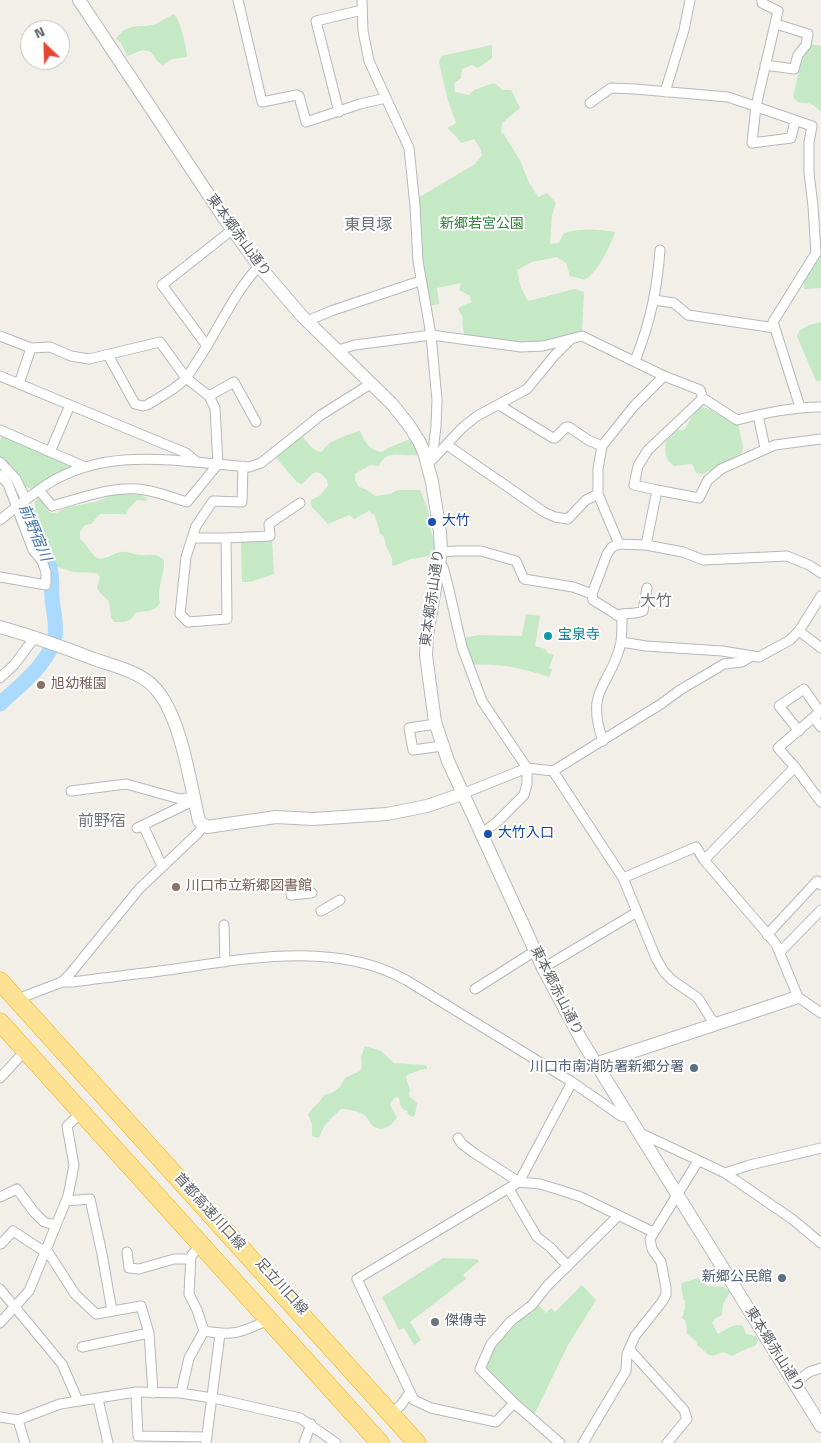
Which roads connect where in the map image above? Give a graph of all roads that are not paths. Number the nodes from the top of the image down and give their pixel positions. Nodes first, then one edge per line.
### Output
1 (79, 0) edge
2 (238, 0) edge
3 (690, 0) edge
4 (762, 0) edge
5 (362, 5) edge
6 (776, 24) junction
7 (765, 65) junction
8 (665, 92) junction
9 (386, 98) junction
10 (590, 103) dead end
11 (756, 106) junction
12 (339, 112) junction
13 (794, 121) junction
14 (232, 230) junction
15 (660, 250) dead end
16 (259, 266) junction
17 (420, 281) junction
18 (654, 300) junction
19 (307, 321) junction
20 (775, 328) junction
21 (431, 335) junction
22 (0, 336) edge
23 (572, 338) junction
24 (208, 346) junction
25 (31, 348) junction
26 (338, 350) junction
27 (108, 355) junction
28 (635, 361) junction
29 (0, 376) edge
30 (664, 376) junction
31 (186, 378) junction
32 (372, 383) junction
33 (19, 384) junction
34 (209, 396) junction
35 (703, 398) junction
36 (70, 405) junction
37 (499, 405) junction
38 (800, 407) junction
39 (821, 407) edge
40 (758, 415) junction
41 (256, 422) dead end
42 (0, 430) edge
43 (821, 440) edge
44 (447, 446) junction
45 (602, 446) junction
46 (765, 448) junction
47 (50, 452) junction
48 (429, 461) junction
49 (0, 462) edge
50 (197, 462) junction
51 (218, 464) junction
52 (244, 466) junction
53 (85, 467) junction
54 (0, 475) edge
55 (39, 490) junction
56 (657, 490) junction
57 (598, 494) junction
58 (26, 500) junction
59 (300, 504) dead end
60 (17, 507) junction
61 (0, 520) edge
62 (192, 538) junction
63 (226, 538) junction
64 (619, 544) junction
65 (646, 545) junction
66 (440, 557) junction
67 (821, 573) edge
68 (0, 577) edge
69 (647, 588) dead end
70 (592, 594) junction
71 (821, 596) edge
72 (616, 615) junction
73 (0, 626) edge
74 (799, 631) junction
75 (36, 637) junction
76 (621, 642) junction
77 (821, 648) edge
78 (750, 657) junction
79 (0, 678) edge
80 (818, 713) edge
81 (436, 724) junction
82 (821, 727) edge
83 (799, 731) junction
84 (603, 741) junction
85 (442, 746) junction
86 (795, 767) junction
87 (527, 768) junction
88 (553, 771) junction
89 (71, 791) dead end
90 (462, 794) junction
91 (194, 799) junction
92 (821, 802) edge
93 (203, 826) junction
94 (481, 834) junction
95 (704, 860) junction
96 (162, 866) junction
97 (622, 878) junction
98 (821, 885) edge
99 (312, 893) dead end
100 (291, 896) dead end
101 (340, 900) dead end
102 (821, 910) edge
103 (322, 911) dead end
104 (637, 912) junction
105 (224, 925) dead end
106 (768, 935) junction
107 (535, 951) junction
108 (780, 952) junction
109 (226, 962) junction
110 (543, 968) junction
111 (0, 976) edge
112 (0, 982) edge
113 (62, 982) junction
114 (475, 989) dead end
115 (0, 993) edge
116 (796, 997) junction
117 (20, 998) junction
118 (821, 1013) edge
119 (0, 1022) edge
120 (715, 1025) junction
121 (0, 1026) edge
122 (24, 1052) junction
123 (595, 1064) junction
124 (0, 1078) edge
125 (572, 1082) junction
126 (80, 1114) junction
127 (630, 1118) junction
128 (638, 1131) junction
129 (458, 1138) dead end
130 (820, 1149) edge
131 (698, 1161) junction
132 (725, 1173) junction
133 (178, 1177) junction
134 (519, 1182) junction
135 (509, 1189) junction
136 (677, 1194) junction
137 (0, 1197) edge
138 (66, 1201) junction
139 (618, 1216) junction
140 (56, 1226) junction
141 (654, 1232) junction
142 (821, 1243) edge
143 (0, 1244) edge
144 (199, 1247) junction
145 (46, 1250) junction
146 (127, 1252) dead end
147 (190, 1260) junction
148 (568, 1266) junction
149 (0, 1289) edge
150 (16, 1306) junction
151 (112, 1311) junction
152 (266, 1320) junction
153 (0, 1323) edge
154 (204, 1331) junction
155 (149, 1333) junction
156 (220, 1334) junction
157 (82, 1347) dead end
158 (629, 1349) junction
159 (821, 1368) edge
160 (794, 1384) junction
161 (136, 1392) junction
162 (410, 1392) junction
163 (153, 1393) junction
164 (181, 1394) junction
165 (98, 1399) junction
166 (211, 1399) junction
167 (78, 1401) junction
168 (514, 1403) junction
169 (393, 1412) junction
170 (0, 1417) edge
171 (18, 1420) junction
172 (311, 1424) junction
173 (821, 1426) edge
174 (207, 1440) edge
175 (26, 1443) edge
176 (108, 1443) edge
177 (304, 1443) edge
178 (336, 1443) edge
179 (376, 1443) edge
180 (380, 1443) edge
181 (419, 1443) edge
182 (560, 1443) edge
183 (583, 1443) edge
184 (667, 1443) edge

1 - 14 street, 東本郷赤山通り
2 - 12 street
3 - 8 street
4 - 6 street
5 - 9 street
5 - 12 street
6 - 7 street
6 - 7 street
7 - 11 street
8 - 10 street
8 - 11 street
9 - 12 street
9 - 17 street
11 - 13 street
11 - 13 street
13 - 20 street
14 - 16 street, 東本郷赤山通り
14 - 24 street
15 - 18 street
16 - 19 street, 東本郷赤山通り
16 - 24 street
17 - 19 street
17 - 21 street
18 - 20 street
18 - 28 street
19 - 26 street, 東本郷赤山通り
20 - 38 street
21 - 23 street
21 - 26 street
21 - 48 street
22 - 25 street
23 - 28 street
23 - 37 street
24 - 31 street
25 - 27 street
25 - 33 street
26 - 32 street, 東本郷赤山通り
27 - 31 street
27 - 31 street
28 - 30 street
29 - 33 street
30 - 35 street
30 - 45 street
31 - 34 street
32 - 48 street, 東本郷赤山通り
32 - 52 street
33 - 36 street
34 - 41 street
34 - 51 street
35 - 40 street
35 - 56 street
36 - 47 street
36 - 50 street
37 - 44 street
37 - 45 street
38 - 39 street
38 - 40 street
40 - 46 street
42 - 47 street
43 - 46 street
44 - 48 street
44 - 57 street
45 - 57 street
46 - 56 street
47 - 53 street
48 - 66 street, 東本郷赤山通り
49 - 58 street
50 - 51 street
50 - 53 street
51 - 52 street
51 - 55 street
52 - 62 street
53 - 55 street
54 - 60 street
55 - 58 street
56 - 65 street
57 - 64 street
58 - 60 street
59 - 63 street
60 - 61 street
60 - 68 street
62 - 63 street
62 - 63 street
64 - 65 street
64 - 70 street
65 - 67 street
66 - 70 street
66 - 81 street, 東本郷赤山通り
66 - 87 street
69 - 72 street
70 - 72 street
71 - 74 street
72 - 76 street
73 - 75 street
74 - 77 street
74 - 78 street
75 - 79 street
75 - 91 street
76 - 78 street
76 - 84 street
78 - 84 street
80 - 82 street
80 - 83 street
80 - 83 street
81 - 85 street, 東本郷赤山通り
81 - 85 street
83 - 86 street
84 - 88 street
85 - 90 street, 東本郷赤山通り
86 - 92 street
86 - 95 street
87 - 88 street
87 - 90 street
87 - 94 street
88 - 97 street
89 - 91 street
90 - 93 street
90 - 94 street, 東本郷赤山通り
91 - 93 street
91 - 96 street
93 - 96 street
94 - 107 street, 東本郷赤山通り
95 - 97 street
95 - 106 street
96 - 113 street
97 - 104 street
98 - 106 street
99 - 100 street
101 - 103 street
102 - 108 street
104 - 110 street
104 - 120 street
105 - 109 street
106 - 108 street
107 - 110 street, 東本郷赤山通り
107 - 114 street
108 - 116 street
109 - 113 street
109 - 125 street
110 - 123 street, 東本郷赤山通り
111 - 117 street, 足立川口線
112 - 133 highway, 首都高速川口線
113 - 117 street
115 - 133 highway
116 - 118 street
116 - 120 street
117 - 169 street, 足立川口線
119 - 180 highway, 首都高速川口線
120 - 123 street
121 - 122 street
122 - 124 street
122 - 126 street
123 - 127 street, 東本郷赤山通り
125 - 127 street
125 - 134 street
126 - 138 street
126 - 144 street
127 - 128 street, 東本郷赤山通り
128 - 131 street
128 - 136 street, 東本郷赤山通り
129 - 134 street
130 - 132 street
131 - 132 street
131 - 136 street
132 - 142 street
133 - 181 highway, 首都高速川口線
134 - 135 street
134 - 139 street
135 - 148 street
135 - 162 street
136 - 141 street
136 - 160 street, 東本郷赤山通り
137 - 140 street
138 - 140 street
138 - 151 street
139 - 141 street
139 - 148 street
140 - 145 street
141 - 158 street
143 - 145 street
144 - 147 street
144 - 152 street
145 - 150 street
145 - 151 street
146 - 147 street
147 - 154 street
148 - 168 street
149 - 150 street
150 - 153 street
150 - 167 street
151 - 155 street
152 - 156 street
152 - 179 street
154 - 156 street
154 - 164 street
155 - 157 street
155 - 163 street
156 - 166 street
158 - 183 street
158 - 184 street
159 - 160 street
160 - 173 street, 東本郷赤山通り
161 - 163 street
161 - 165 street
161 - 174 street
162 - 168 street
162 - 169 street
163 - 164 street
164 - 166 street
165 - 167 street
165 - 176 street
166 - 172 street
166 - 174 street
167 - 171 street
168 - 182 street
169 - 181 street, 足立川口線
170 - 171 street
171 - 175 street
172 - 177 street
172 - 178 street

